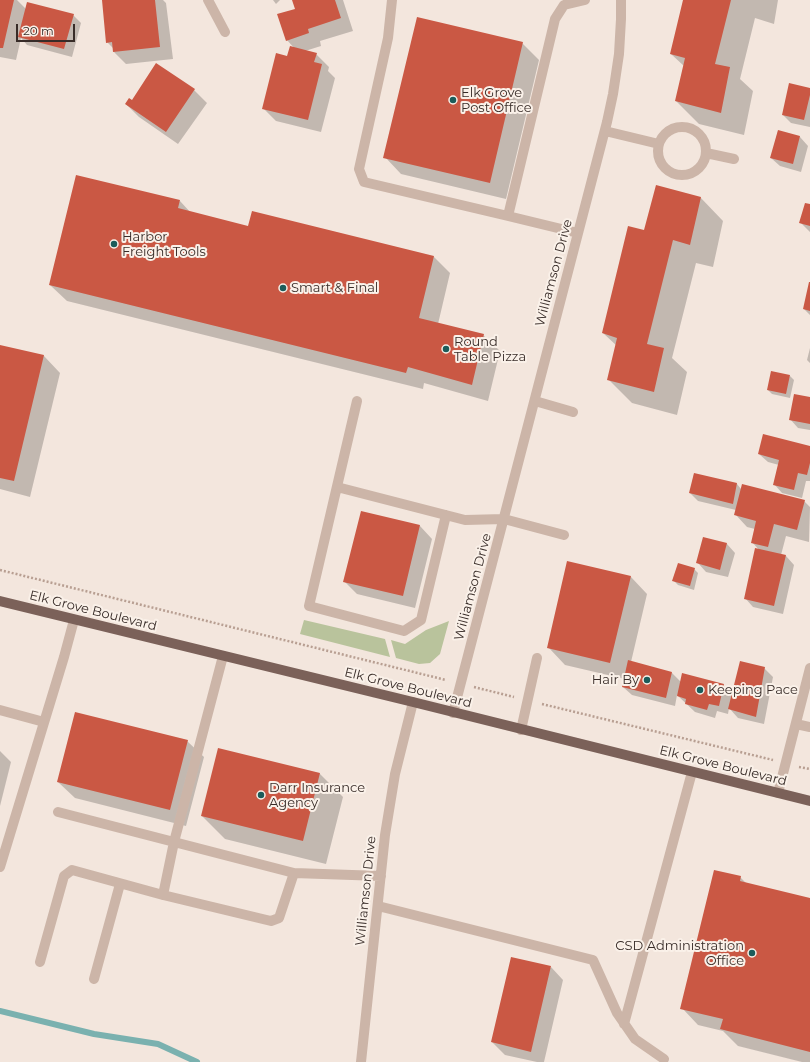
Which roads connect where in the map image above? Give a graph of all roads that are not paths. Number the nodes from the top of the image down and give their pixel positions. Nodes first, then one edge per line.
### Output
1 (208, 0) edge
2 (392, 0) edge
3 (585, 0) edge
4 (621, 0) edge
5 (225, 32) dead end
6 (605, 131) junction
7 (658, 144) junction
8 (706, 153) junction
9 (734, 159) dead end
10 (508, 216) junction
11 (578, 233) junction
12 (357, 401) dead end
13 (535, 401) junction
14 (573, 412) dead end
15 (337, 487) junction
16 (446, 515) junction
17 (504, 519) junction
18 (564, 535) dead end
19 (0, 601) edge
20 (74, 620) junction
21 (222, 656) junction
22 (537, 658) dead end
23 (810, 668) edge
24 (413, 702) junction
25 (0, 710) edge
26 (453, 713) junction
27 (44, 722) junction
28 (796, 724) junction
29 (810, 727) edge
30 (521, 730) junction
31 (692, 772) junction
32 (778, 793) junction
33 (810, 801) edge
34 (58, 812) dead end
35 (174, 842) junction
36 (0, 867) edge
37 (294, 873) junction
38 (381, 876) junction
39 (120, 884) junction
40 (163, 895) junction
41 (378, 906) junction
42 (40, 962) dead end
43 (94, 979) dead end
44 (624, 1024) junction
45 (664, 1059) dead end
46 (361, 1062) edge

1 - 5 street
2 - 10 street
3 - 10 street
4 - 6 street, Williamson Drive
6 - 7 street
6 - 11 street, Williamson Drive
7 - 8 street
7 - 8 street
8 - 9 street
10 - 11 street
11 - 13 street, Williamson Drive
12 - 15 street
13 - 14 street
13 - 17 street, Williamson Drive
15 - 16 street
15 - 16 street
16 - 17 street
17 - 18 street
17 - 26 street, Williamson Drive
19 - 20 main road, Elk Grove Boulevard
20 - 21 main road, Elk Grove Boulevard
20 - 27 street
21 - 24 main road, Elk Grove Boulevard
21 - 35 street
22 - 30 street
23 - 28 street
24 - 26 main road, Elk Grove Boulevard
24 - 38 street, Williamson Drive
25 - 27 street
26 - 30 main road, Elk Grove Boulevard
27 - 36 street
28 - 29 street
28 - 32 street
30 - 31 main road, Elk Grove Boulevard
31 - 32 main road, Elk Grove Boulevard
31 - 44 street
32 - 33 main road, Elk Grove Boulevard
34 - 35 street
35 - 37 street
35 - 40 street
37 - 38 street
37 - 40 street
38 - 41 street, Williamson Drive
39 - 40 street
39 - 42 street
39 - 43 street
41 - 44 street
41 - 46 street, Williamson Drive
44 - 45 street

